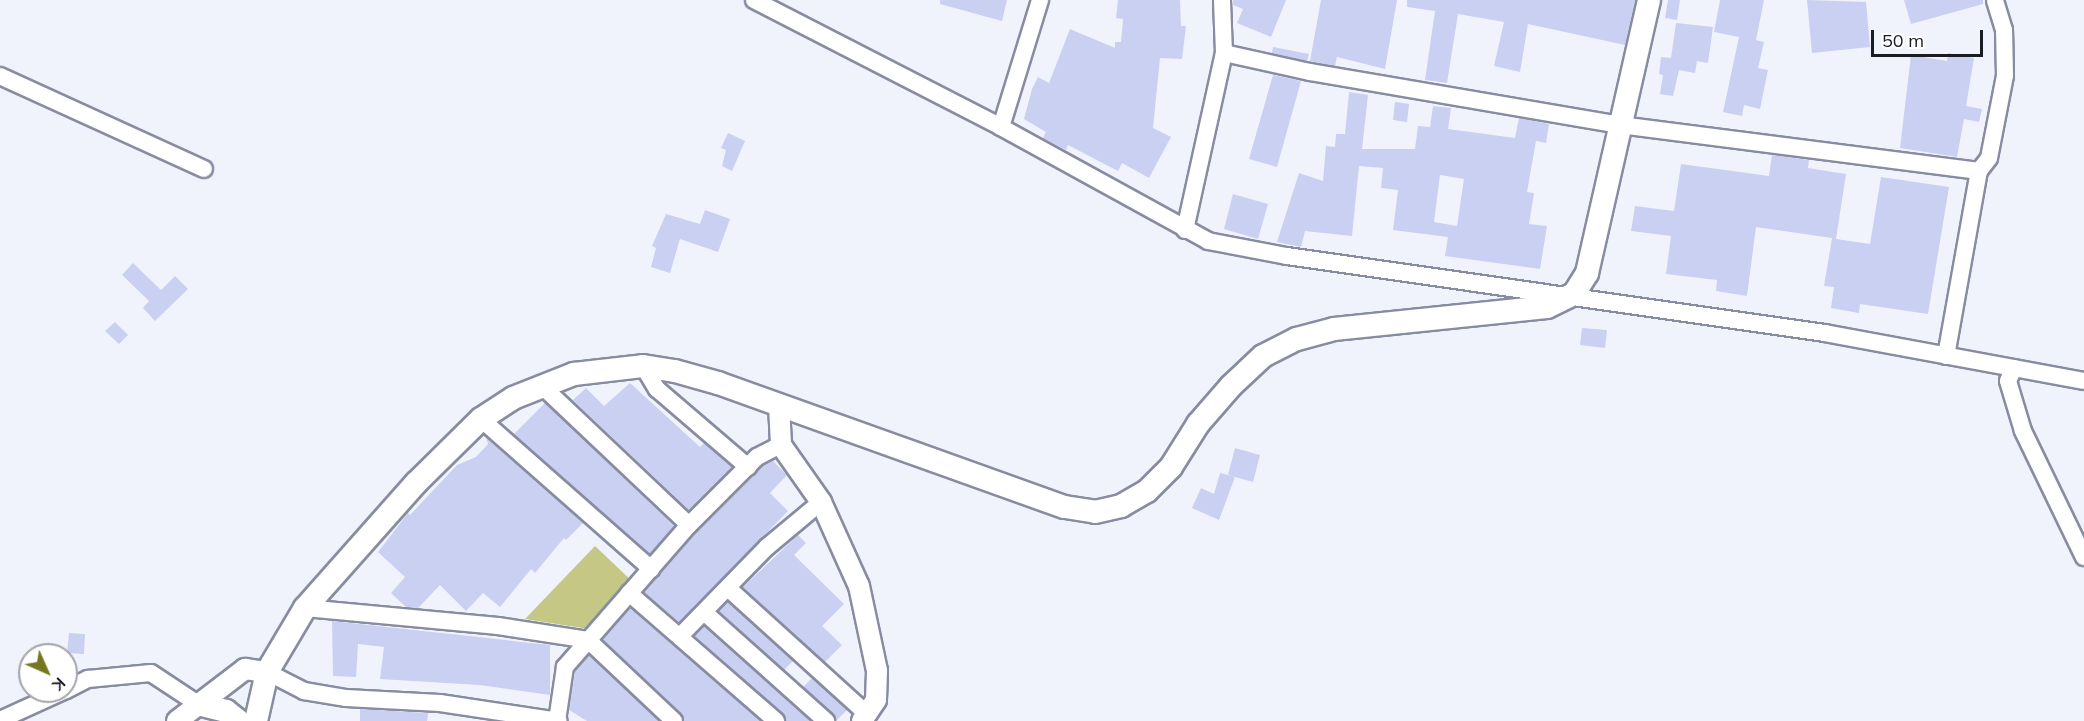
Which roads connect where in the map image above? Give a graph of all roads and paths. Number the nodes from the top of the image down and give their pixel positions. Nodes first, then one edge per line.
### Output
1 (754, 0) edge
2 (1040, 0) edge
3 (1222, 0) edge
4 (1648, 0) edge
5 (1995, 0) edge
6 (1224, 53) junction
7 (0, 76) edge
8 (1620, 125) junction
9 (1001, 127) junction
10 (204, 169) dead end
11 (1979, 171) junction
12 (1185, 230) junction
13 (1574, 294) junction
14 (1946, 356) junction
15 (643, 366) junction
16 (2014, 368) junction
17 (2084, 381) edge
18 (542, 386) junction
19 (779, 405) junction
20 (481, 419) junction
21 (782, 446) junction
22 (748, 467) junction
23 (821, 501) junction
24 (689, 525) junction
25 (2084, 557) edge
26 (651, 569) junction
27 (729, 588) junction
28 (629, 593) junction
29 (305, 608) junction
30 (704, 612) junction
31 (681, 636) junction
32 (588, 640) junction
33 (267, 672) junction
34 (78, 684) edge
35 (37, 703) edge
36 (198, 704) junction
37 (865, 718) edge
38 (0, 720) edge
39 (177, 721) edge
40 (239, 721) edge
41 (256, 721) edge
42 (558, 721) edge
43 (674, 721) edge
44 (776, 721) edge
45 (826, 721) edge

1 - 9 street
2 - 9 street
3 - 6 street
4 - 8 main road
5 - 11 street
6 - 8 street
6 - 12 street
7 - 10 street
8 - 11 street
8 - 13 main road
9 - 12 street
11 - 14 street
12 - 13 street
13 - 14 street
13 - 19 main road
14 - 16 street
15 - 18 main road
15 - 19 main road
15 - 22 street
16 - 17 street
16 - 25 street
18 - 20 main road
18 - 24 street
19 - 21 street
20 - 26 street
20 - 29 main road
21 - 22 street
21 - 23 street
22 - 24 street
23 - 27 street
23 - 37 street
24 - 26 street
26 - 28 street
27 - 30 street
27 - 37 street
28 - 31 street
28 - 32 street
29 - 32 street
29 - 33 main road
30 - 31 street
30 - 45 street
31 - 44 street
32 - 42 street
32 - 43 street
33 - 36 street
33 - 41 main road
33 - 42 street
34 - 36 street
35 - 38 street
36 - 39 street
36 - 40 main road

